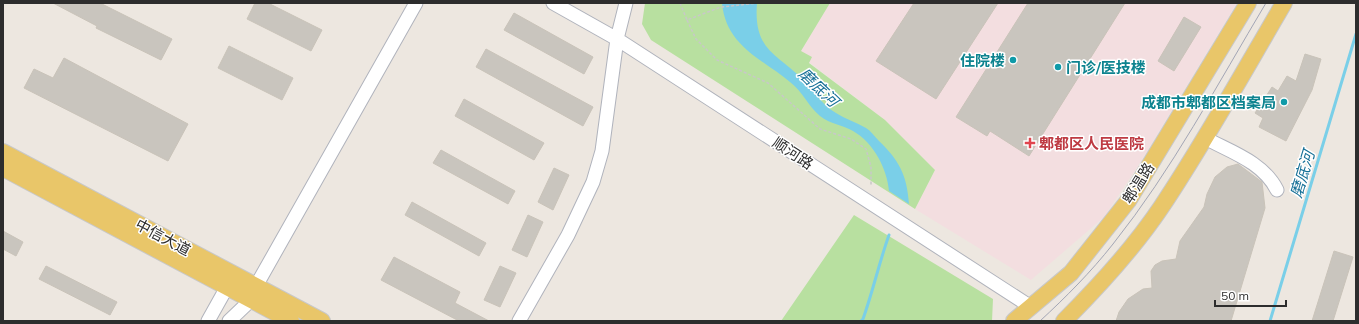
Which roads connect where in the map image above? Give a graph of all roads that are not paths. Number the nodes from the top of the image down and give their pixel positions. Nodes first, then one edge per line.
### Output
1 (416, 3) edge
2 (553, 3) edge
3 (626, 3) edge
4 (1248, 3) edge
5 (1284, 3) edge
6 (617, 39) junction
7 (1205, 138) junction
8 (3, 152) edge
9 (3, 168) edge
10 (1277, 190) dead end
11 (227, 287) junction
12 (253, 293) junction
13 (1031, 307) junction
14 (208, 321) edge
15 (229, 321) edge
16 (290, 321) edge
17 (322, 321) edge
18 (519, 321) edge
19 (1014, 321) edge
20 (1064, 321) edge

1 - 12 street
2 - 6 street, 顺河路
3 - 6 street
4 - 13 main road, 郫温路
5 - 7 main road, 郫温路
6 - 13 street, 顺河路
6 - 18 street
7 - 10 street
7 - 20 main road, 郫温路
8 - 12 main road, 中信大道
9 - 11 main road, 中信大道
11 - 12 main road, 中信大道
11 - 14 street
12 - 15 street
12 - 16 main road, 中信大道
12 - 17 main road, 中信大道
13 - 19 main road, 郫温路

